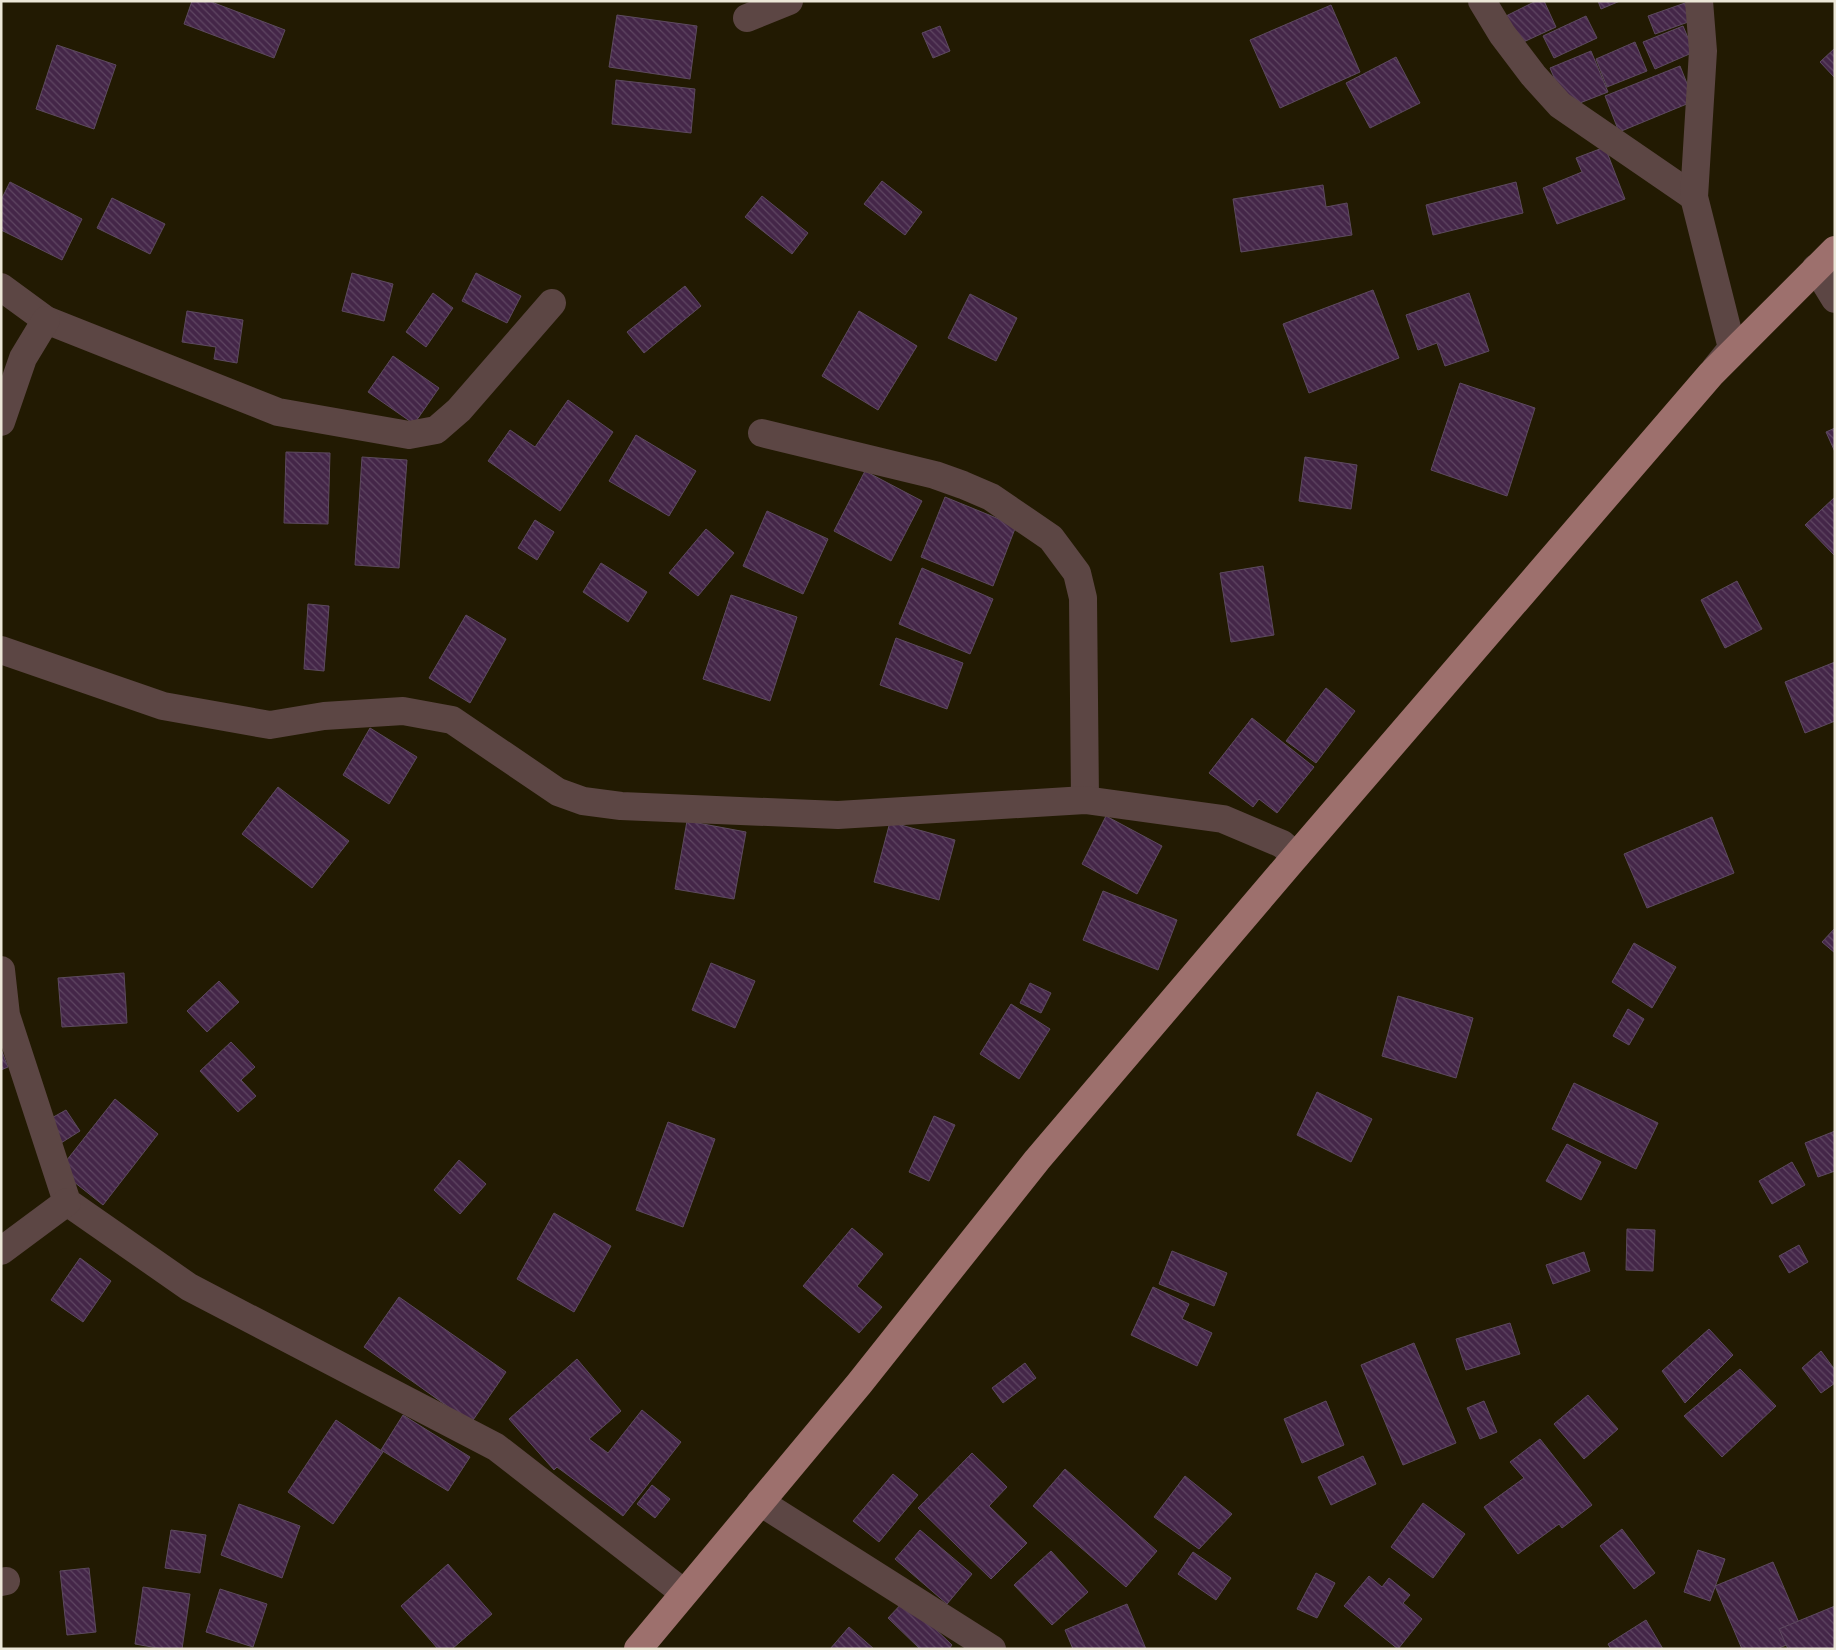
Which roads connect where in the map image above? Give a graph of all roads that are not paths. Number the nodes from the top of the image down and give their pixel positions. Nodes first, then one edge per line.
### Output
1 (789, 1) edge
2 (1482, 1) edge
3 (1699, 1) edge
4 (747, 18) dead end
5 (1694, 197) junction
6 (1825, 259) edge
7 (1, 287) edge
8 (1835, 299) edge
9 (552, 302) dead end
10 (46, 320) junction
11 (1711, 374) junction
12 (1, 422) edge
13 (762, 433) dead end
14 (1, 650) edge
15 (1085, 800) junction
16 (1296, 856) junction
17 (1, 970) edge
18 (4, 1016) edge
19 (67, 1202) junction
20 (1, 1251) edge
21 (760, 1502) junction
22 (684, 1593) junction
23 (638, 1649) edge
24 (992, 1649) edge

1 - 4 street
2 - 5 street
3 - 5 street
5 - 11 street
6 - 8 street
6 - 11 main road
7 - 10 street
9 - 10 street
10 - 12 street
11 - 16 main road
13 - 15 street
14 - 15 street
15 - 16 street
16 - 21 main road
17 - 18 street
18 - 19 street
19 - 20 street
19 - 22 street
21 - 22 main road
21 - 24 street
22 - 23 main road

